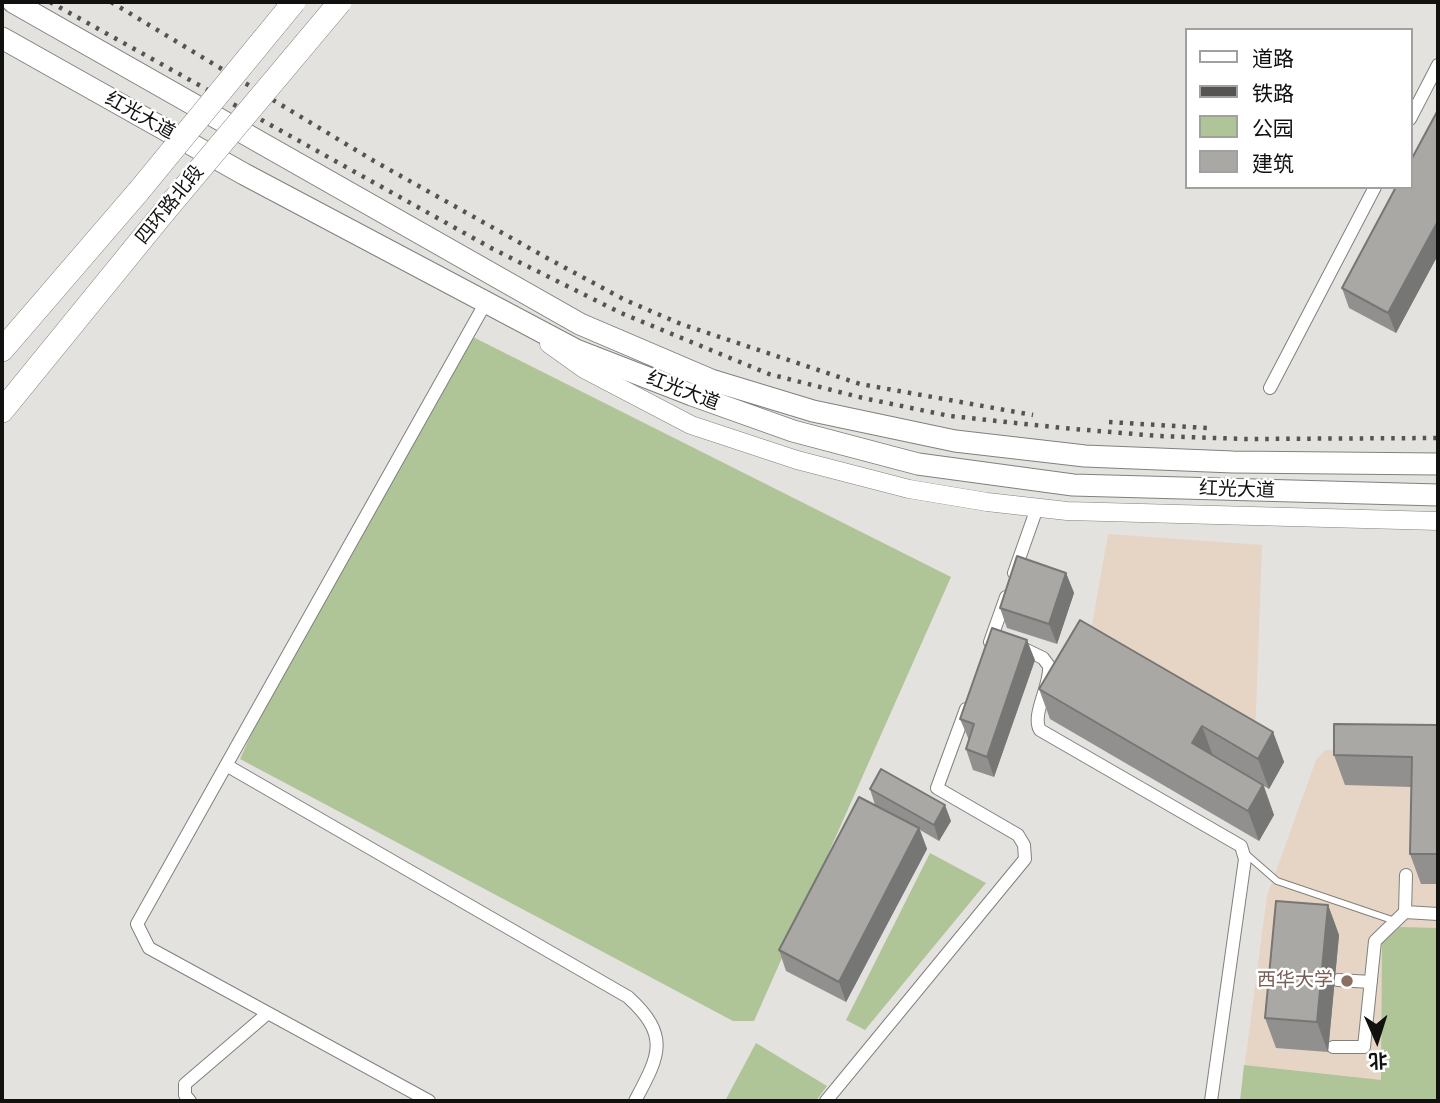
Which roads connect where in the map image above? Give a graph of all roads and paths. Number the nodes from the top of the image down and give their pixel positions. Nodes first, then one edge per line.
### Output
1 (13, 2) edge
2 (294, 2) edge
3 (340, 2) edge
4 (44, 9) edge
5 (3, 38) edge
6 (1438, 65) edge
7 (1412, 115) edge
8 (1374, 189) edge
9 (494, 306) junction
10 (2, 349) edge
11 (1270, 388) dead end
12 (2, 411) edge
13 (1438, 464) edge
14 (1438, 495) edge
15 (1037, 508) junction
16 (1438, 521) edge
17 (993, 633) junction
18 (984, 659) edge
19 (970, 697) edge
20 (226, 765) junction
21 (1246, 854) junction
22 (1406, 875) dead end
23 (1438, 914) edge
24 (1400, 917) junction
25 (1338, 979) dead end
26 (1371, 982) junction
27 (268, 1013) junction
28 (1334, 1047) dead end
29 (190, 1101) edge
30 (429, 1101) edge
31 (635, 1101) edge
32 (826, 1101) edge
33 (1211, 1101) edge

1 - 4 highway, 红光大道
2 - 10 highway, 四环路北段, bridge
3 - 12 highway, 四环路北段, bridge
4 - 13 highway, 红光大道
5 - 9 highway, 红光大道
6 - 7 street
8 - 11 street
9 - 14 highway, 红光大道
9 - 15 main road
9 - 20 street
15 - 16 main road
15 - 17 street
17 - 18 street
17 - 21 street
19 - 32 street
20 - 27 street
20 - 31 street
21 - 24 lane
21 - 33 street
22 - 24 street
23 - 24 street
24 - 26 street
25 - 26 street
26 - 28 street
27 - 29 street
27 - 30 street

